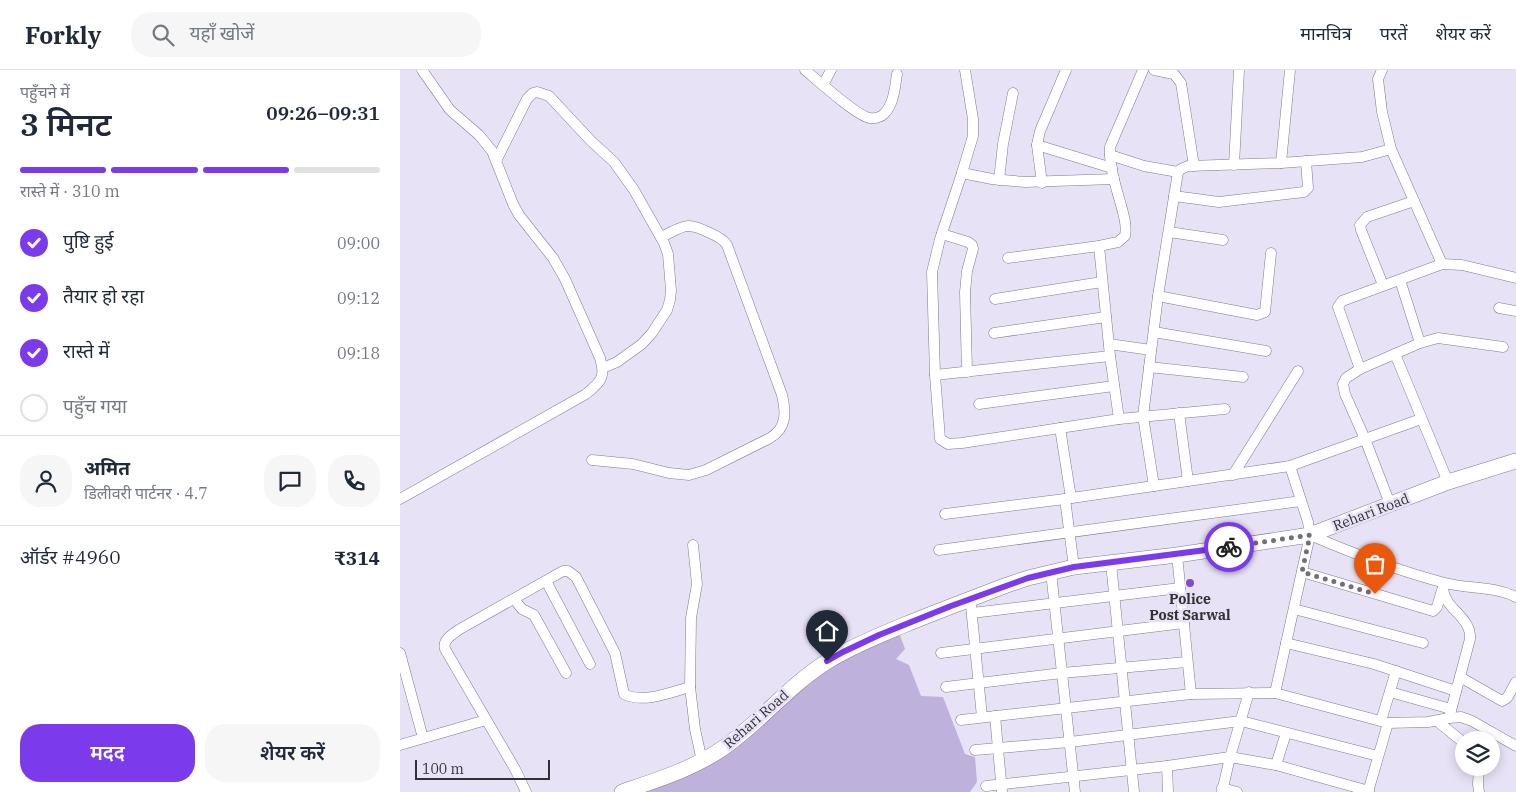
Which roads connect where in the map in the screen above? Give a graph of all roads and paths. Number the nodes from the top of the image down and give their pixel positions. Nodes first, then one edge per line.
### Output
1 (422, 70) edge
2 (805, 70) edge
3 (831, 70) edge
4 (964, 70) edge
5 (1066, 70) edge
6 (1143, 70) edge
7 (1154, 70) edge
8 (1239, 70) edge
9 (1290, 70) edge
10 (1382, 70) edge
11 (897, 74) dead end
12 (823, 85) junction
13 (1013, 93) dead end
14 (1037, 145) junction
15 (1391, 149) junction
16 (1110, 155) junction
17 (496, 161) junction
18 (1306, 161) junction
19 (1281, 164) junction
20 (1234, 165) junction
21 (1194, 166) junction
22 (1112, 168) junction
23 (1178, 172) junction
24 (962, 173) junction
25 (1114, 179) junction
26 (999, 180) junction
27 (1042, 183) junction
28 (1174, 196) junction
29 (1414, 201) junction
30 (1169, 232) junction
31 (942, 234) junction
32 (661, 237) junction
33 (1223, 240) dead end
34 (1099, 246) junction
35 (1272, 253) dead end
36 (1008, 258) dead end
37 (1442, 264) junction
38 (1516, 278) edge
39 (1400, 280) junction
40 (1102, 282) junction
41 (1383, 285) junction
42 (1158, 296) junction
43 (995, 299) dead end
44 (1499, 308) dead end
45 (1516, 311) edge
46 (1106, 317) junction
47 (1154, 332) junction
48 (994, 333) dead end
49 (1420, 343) junction
50 (1109, 344) junction
51 (1502, 347) dead end
52 (1151, 350) junction
53 (1266, 351) dead end
54 (1395, 354) junction
55 (1110, 356) junction
56 (1149, 367) junction
57 (603, 368) junction
58 (1360, 369) junction
59 (1298, 371) dead end
60 (967, 372) junction
61 (935, 376) junction
62 (1243, 377) dead end
63 (1114, 386) junction
64 (980, 404) dead end
65 (1224, 409) dead end
66 (1179, 413) junction
67 (1143, 416) junction
68 (1119, 419) junction
69 (1421, 419) junction
70 (1060, 428) junction
71 (1365, 439) junction
72 (592, 460) dead end
73 (1516, 461) edge
74 (1290, 466) junction
75 (1233, 475) junction
76 (1188, 481) junction
77 (1448, 482) junction
78 (1154, 486) junction
79 (1068, 498) junction
80 (400, 499) edge
81 (1301, 501) junction
82 (1390, 504) junction
83 (945, 514) dead end
84 (1069, 532) junction
85 (1310, 535) junction
86 (693, 545) dead end
87 (939, 550) dead end
88 (1177, 555) junction
89 (1111, 563) junction
90 (1074, 567) junction
91 (1051, 572) junction
92 (1302, 572) junction
93 (546, 581) junction
94 (1443, 586) junction
95 (1180, 588) junction
96 (1114, 596) junction
97 (1516, 597) edge
98 (514, 599) junction
99 (1054, 603) junction
100 (971, 606) junction
101 (1294, 609) junction
102 (1184, 623) junction
103 (1118, 631) junction
104 (1058, 638) junction
105 (1286, 643) junction
106 (1423, 643) dead end
107 (976, 648) junction
108 (400, 653) edge
109 (942, 653) dead end
110 (1188, 662) junction
111 (590, 664) dead end
112 (1122, 668) junction
113 (1396, 671) junction
114 (566, 673) dead end
115 (1062, 673) junction
116 (1460, 677) junction
117 (1516, 682) edge
118 (978, 683) junction
119 (946, 686) dead end
120 (690, 687) junction
121 (1456, 690) junction
122 (1249, 692) junction
123 (1390, 692) junction
124 (1275, 693) junction
125 (1191, 694) junction
126 (1125, 702) junction
127 (1066, 708) junction
128 (1450, 713) junction
129 (995, 716) junction
130 (982, 717) junction
131 (486, 720) junction
132 (960, 720) dead end
133 (1241, 721) junction
134 (1437, 721) junction
135 (1384, 722) junction
136 (1286, 733) junction
137 (1128, 735) junction
138 (1455, 736) edge
139 (423, 738) junction
140 (1070, 742) junction
141 (400, 745) edge
142 (1516, 746) edge
143 (998, 748) junction
144 (975, 750) dead end
145 (1378, 756) junction
146 (1230, 757) junction
147 (702, 761) junction
148 (1276, 765) junction
149 (1167, 766) junction
150 (1132, 770) junction
151 (1074, 776) junction
152 (1478, 776) edge
153 (986, 786) dead end
154 (1002, 788) edge
155 (1222, 790) edge
156 (1369, 791) edge
157 (526, 792) edge
158 (622, 792) edge
159 (1075, 792) edge
160 (1134, 792) edge
161 (1168, 792) edge
162 (1237, 792) edge
163 (1479, 792) edge

1 - 17 street
2 - 12 street
3 - 12 street
4 - 24 street
5 - 14 street
6 - 16 street
7 - 21 street
8 - 20 street
9 - 19 street
10 - 15 street
11 - 12 street
13 - 26 street
14 - 22 street
14 - 27 street
15 - 18 street
15 - 29 street
16 - 22 street
16 - 23 street
17 - 32 street
17 - 57 street
18 - 19 street
18 - 28 street
19 - 20 street
20 - 21 street
21 - 23 street
22 - 25 street
23 - 28 street
24 - 26 street
24 - 31 street
25 - 27 street
25 - 34 street
26 - 27 street
28 - 30 street
29 - 37 street
29 - 41 street
30 - 33 street
30 - 42 street
31 - 60 street
31 - 61 street
32 - 57 street
32 - 72 street
34 - 36 street
34 - 40 street
35 - 42 street
37 - 38 street
37 - 39 street
39 - 41 street
39 - 49 street
40 - 43 street
40 - 46 street
41 - 58 street
42 - 47 street
44 - 45 street
46 - 48 street
46 - 50 street
47 - 52 street
47 - 53 street
49 - 51 street
49 - 54 street
50 - 52 street
50 - 55 street
52 - 56 street
54 - 58 street
54 - 69 street
55 - 60 street
55 - 63 street
56 - 62 street
56 - 67 street
57 - 80 street
58 - 71 street
59 - 75 street
60 - 61 street
61 - 70 street
63 - 64 street
63 - 68 street
65 - 66 street
66 - 67 street
66 - 76 street
67 - 68 street
67 - 78 street
68 - 70 street
69 - 71 street
69 - 77 street
70 - 79 street
71 - 74 street
71 - 82 street
73 - 77 main road, Rehari Road
74 - 75 street
74 - 81 street
75 - 76 street
76 - 78 street
77 - 82 main road, Rehari Road
78 - 79 street
79 - 83 street
79 - 84 street
81 - 84 street
81 - 85 street
82 - 85 main road, Rehari Road
84 - 87 street
84 - 90 street
85 - 88 main road, Rehari Road
85 - 92 street
85 - 94 street
86 - 120 street
88 - 89 main road, Rehari Road
88 - 95 street
89 - 90 main road, Rehari Road
89 - 96 street
90 - 91 main road, Rehari Road
91 - 99 street
91 - 100 main road, Rehari Road
92 - 94 street
92 - 101 street
93 - 98 street
93 - 111 street
93 - 120 street
94 - 97 street
94 - 116 street
95 - 96 street
95 - 102 street
96 - 99 street
96 - 103 street
98 - 114 street
98 - 131 street
99 - 100 street
99 - 104 street
100 - 107 street
100 - 147 main road, Rehari Road
101 - 105 street
101 - 106 street
102 - 103 street
102 - 110 street
103 - 104 street
103 - 112 street
104 - 107 street
104 - 115 street
105 - 113 street
105 - 124 street
107 - 109 street
107 - 118 street
108 - 139 street
110 - 112 street
110 - 125 street
112 - 115 street
112 - 126 street
113 - 121 street
113 - 123 street
115 - 118 street
115 - 127 street
116 - 117 street
116 - 121 street
118 - 119 street
118 - 130 street
120 - 147 street
121 - 128 street
122 - 124 street
122 - 125 street
122 - 133 street
123 - 128 street
123 - 135 street
124 - 135 street
125 - 126 street
126 - 127 street
126 - 137 street
127 - 129 street
127 - 140 street
128 - 134 street
128 - 142 street
129 - 130 street
129 - 143 street
130 - 132 street
131 - 139 street
131 - 157 street
133 - 136 street
133 - 137 street
133 - 146 street
134 - 135 street
134 - 138 street
135 - 145 street
136 - 145 street
136 - 148 street
137 - 140 street
137 - 150 street
139 - 141 street
140 - 143 street
140 - 151 street
143 - 144 street
143 - 154 street
145 - 156 street
146 - 148 street
146 - 149 street
146 - 155 street
147 - 158 main road, Rehari Road
148 - 156 street
149 - 150 street
149 - 161 street
150 - 151 street
150 - 160 street
151 - 154 street
151 - 159 street
152 - 163 street
153 - 154 street
155 - 162 street

